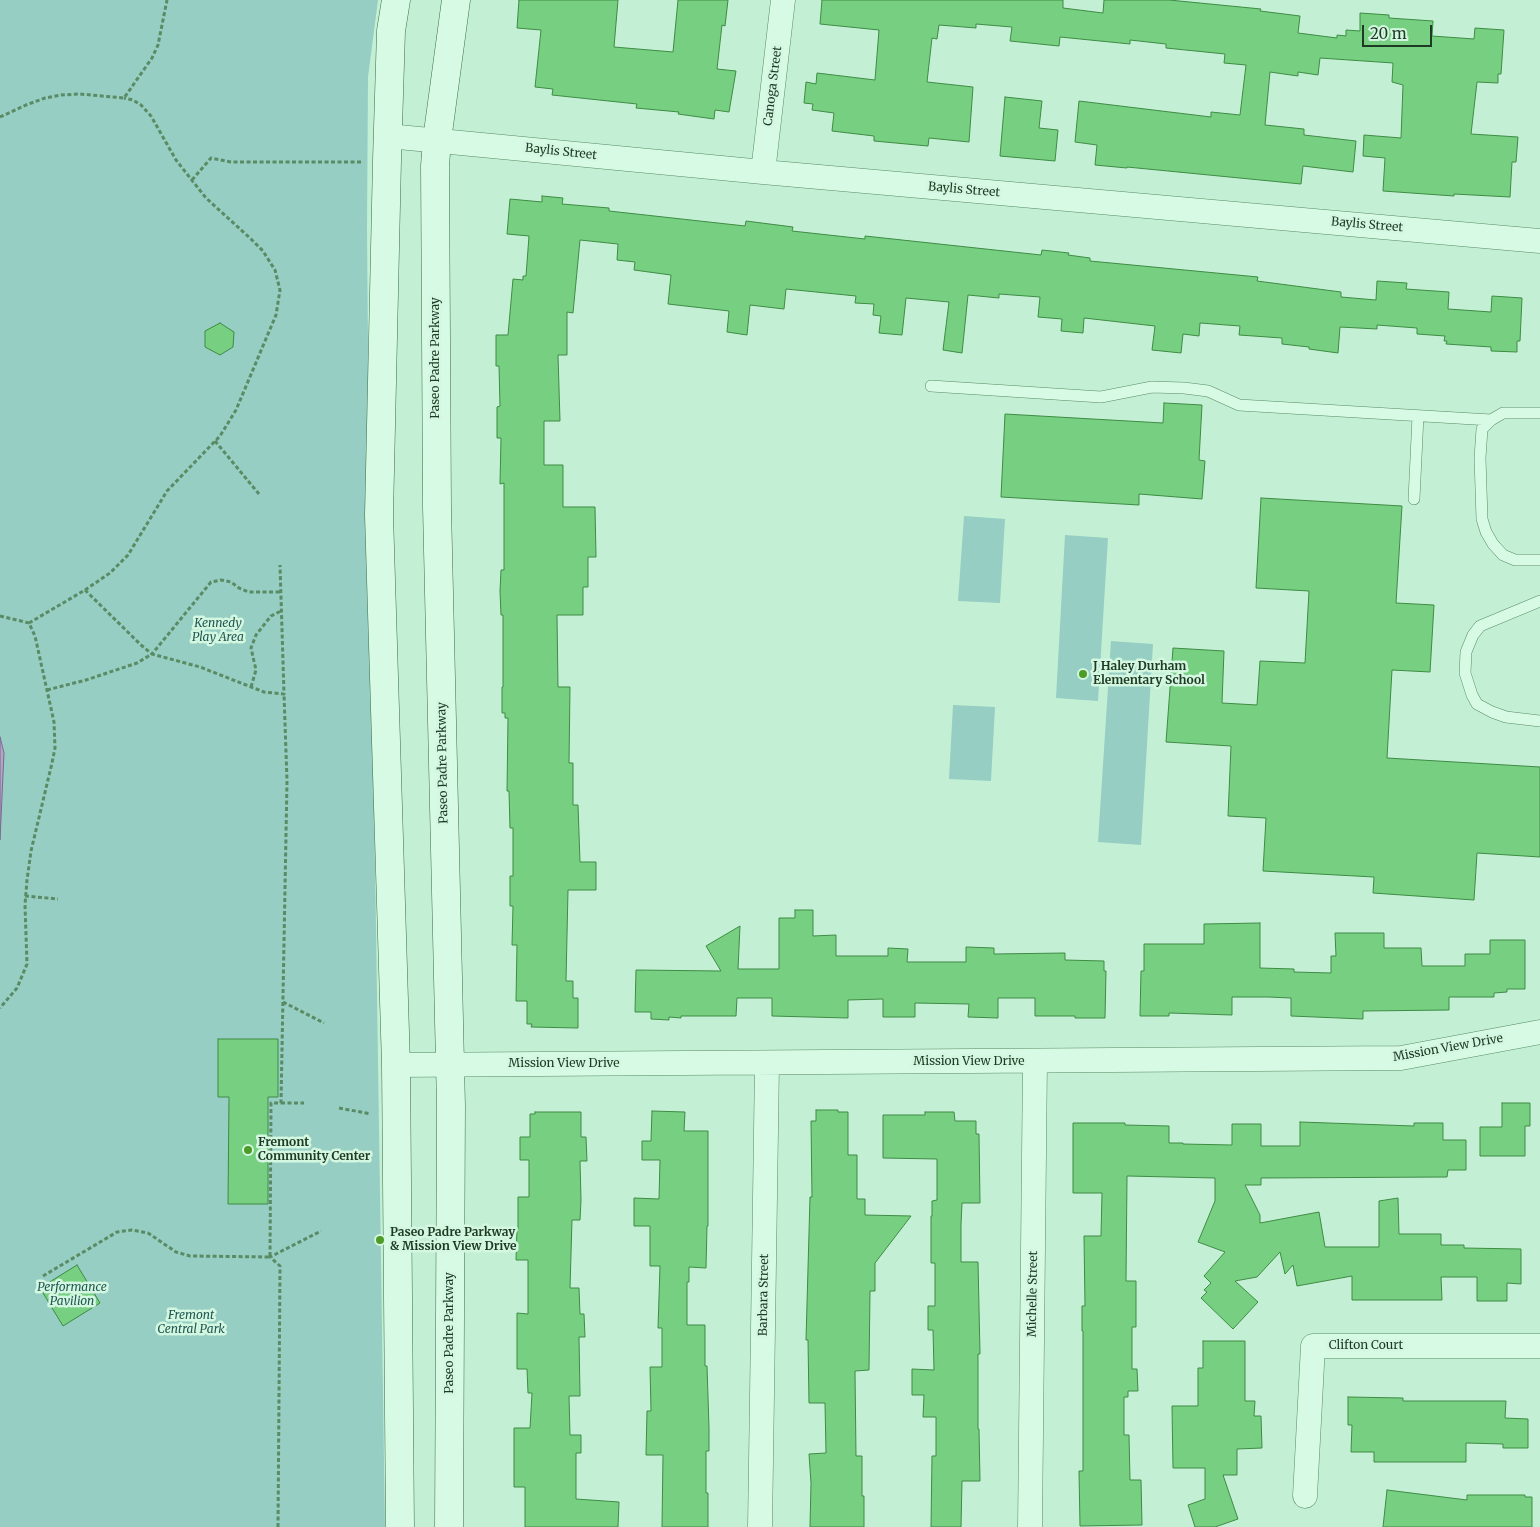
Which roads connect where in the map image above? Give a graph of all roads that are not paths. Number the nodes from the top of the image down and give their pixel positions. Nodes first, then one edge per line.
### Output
1 (396, 0) edge
2 (456, 0) edge
3 (783, 0) edge
4 (388, 136) junction
5 (437, 140) junction
6 (763, 172) junction
7 (1540, 241) edge
8 (930, 386) dead end
9 (1540, 413) edge
10 (1418, 416) junction
11 (1491, 420) junction
12 (1414, 499) dead end
13 (1540, 560) edge
14 (1540, 601) edge
15 (1540, 721) edge
16 (1540, 1032) edge
17 (1035, 1062) junction
18 (767, 1064) junction
19 (396, 1065) junction
20 (450, 1065) junction
21 (1540, 1346) edge
22 (1305, 1496) dead end
23 (400, 1527) edge
24 (449, 1527) edge
25 (760, 1527) edge
26 (1030, 1527) edge

1 - 4 main road
2 - 5 main road, Paseo Padre Parkway
3 - 6 street, Canoga Street
4 - 5 street, Baylis Street
4 - 19 main road
5 - 6 street, Baylis Street
5 - 20 main road, Paseo Padre Parkway
6 - 7 street, Baylis Street
8 - 10 lane
9 - 11 lane
10 - 11 lane
10 - 12 lane
11 - 13 lane
14 - 15 lane
16 - 17 street, Mission View Drive
17 - 18 street, Mission View Drive
17 - 26 street, Michelle Street
18 - 20 street, Mission View Drive
18 - 25 street, Barbara Street
19 - 20 street, Mission View Drive
19 - 23 main road
20 - 24 main road, Paseo Padre Parkway
21 - 22 street, Clifton Court

